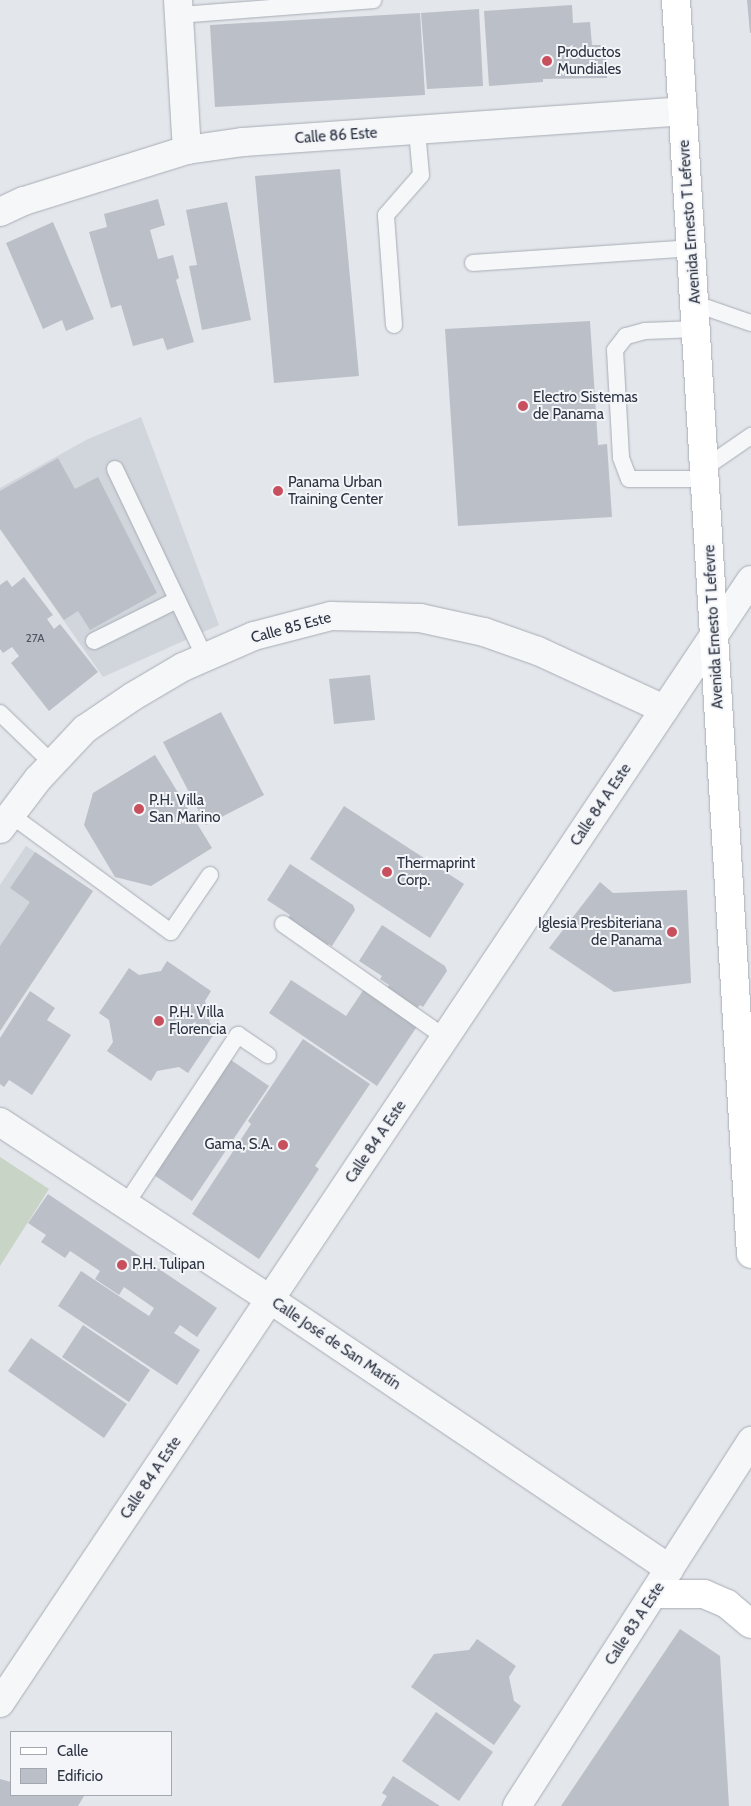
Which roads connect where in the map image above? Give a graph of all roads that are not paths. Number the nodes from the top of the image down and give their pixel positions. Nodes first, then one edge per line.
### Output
1 (374, 0) edge
2 (676, 0) edge
3 (178, 8) edge
4 (683, 111) junction
5 (417, 131) junction
6 (187, 150) junction
7 (0, 212) edge
8 (692, 248) junction
9 (474, 263) dead end
10 (697, 316) junction
11 (751, 323) edge
12 (394, 325) dead end
13 (751, 436) edge
14 (115, 469) dead end
15 (706, 473) junction
16 (751, 580) edge
17 (177, 600) junction
18 (714, 634) junction
19 (94, 641) dead end
20 (205, 658) junction
21 (664, 709) junction
22 (0, 713) edge
23 (53, 764) junction
24 (5, 822) edge
25 (210, 875) dead end
26 (283, 924) dead end
27 (446, 1038) junction
28 (268, 1055) dead end
29 (0, 1122) edge
30 (126, 1204) junction
31 (751, 1254) edge
32 (271, 1300) junction
33 (751, 1441) edge
34 (670, 1569) junction
35 (654, 1594) junction
36 (751, 1624) edge
37 (0, 1702) edge
38 (517, 1806) edge

1 - 3 lane
2 - 4 main road, Avenida Ernesto T Lefevre
3 - 6 street
4 - 5 street, Calle 86 Este
4 - 8 main road, Avenida Ernesto T Lefevre
5 - 6 street, Calle 86 Este
5 - 12 lane
6 - 7 street, Calle 86 Este
8 - 9 lane
8 - 10 main road, Avenida Ernesto T Lefevre
10 - 11 lane
10 - 15 main road, Avenida Ernesto T Lefevre
10 - 15 lane
13 - 15 lane
14 - 17 lane
15 - 18 main road, Avenida Ernesto T Lefevre
16 - 18 street, Calle 84 A Este
17 - 19 lane
17 - 20 lane
18 - 21 street, Calle 84 A Este
18 - 31 main road, Avenida Ernesto T Lefevre
20 - 21 street, Calle 85 Este
20 - 23 street, Calle 85 Este
21 - 27 street, Calle 84 A Este
22 - 23 lane
23 - 24 street, Calle 85 Este
24 - 25 lane
26 - 27 lane
27 - 32 street, Calle 84 A Este
28 - 30 lane
29 - 30 street, Calle José de San Martín
30 - 32 street, Calle José de San Martín
32 - 34 street, Calle José de San Martín
32 - 37 street, Calle 84 A Este
33 - 34 street, Calle 83 A Este
34 - 35 street, Calle 83 A Este
35 - 36 main road
35 - 38 street, Calle 83 A Este

